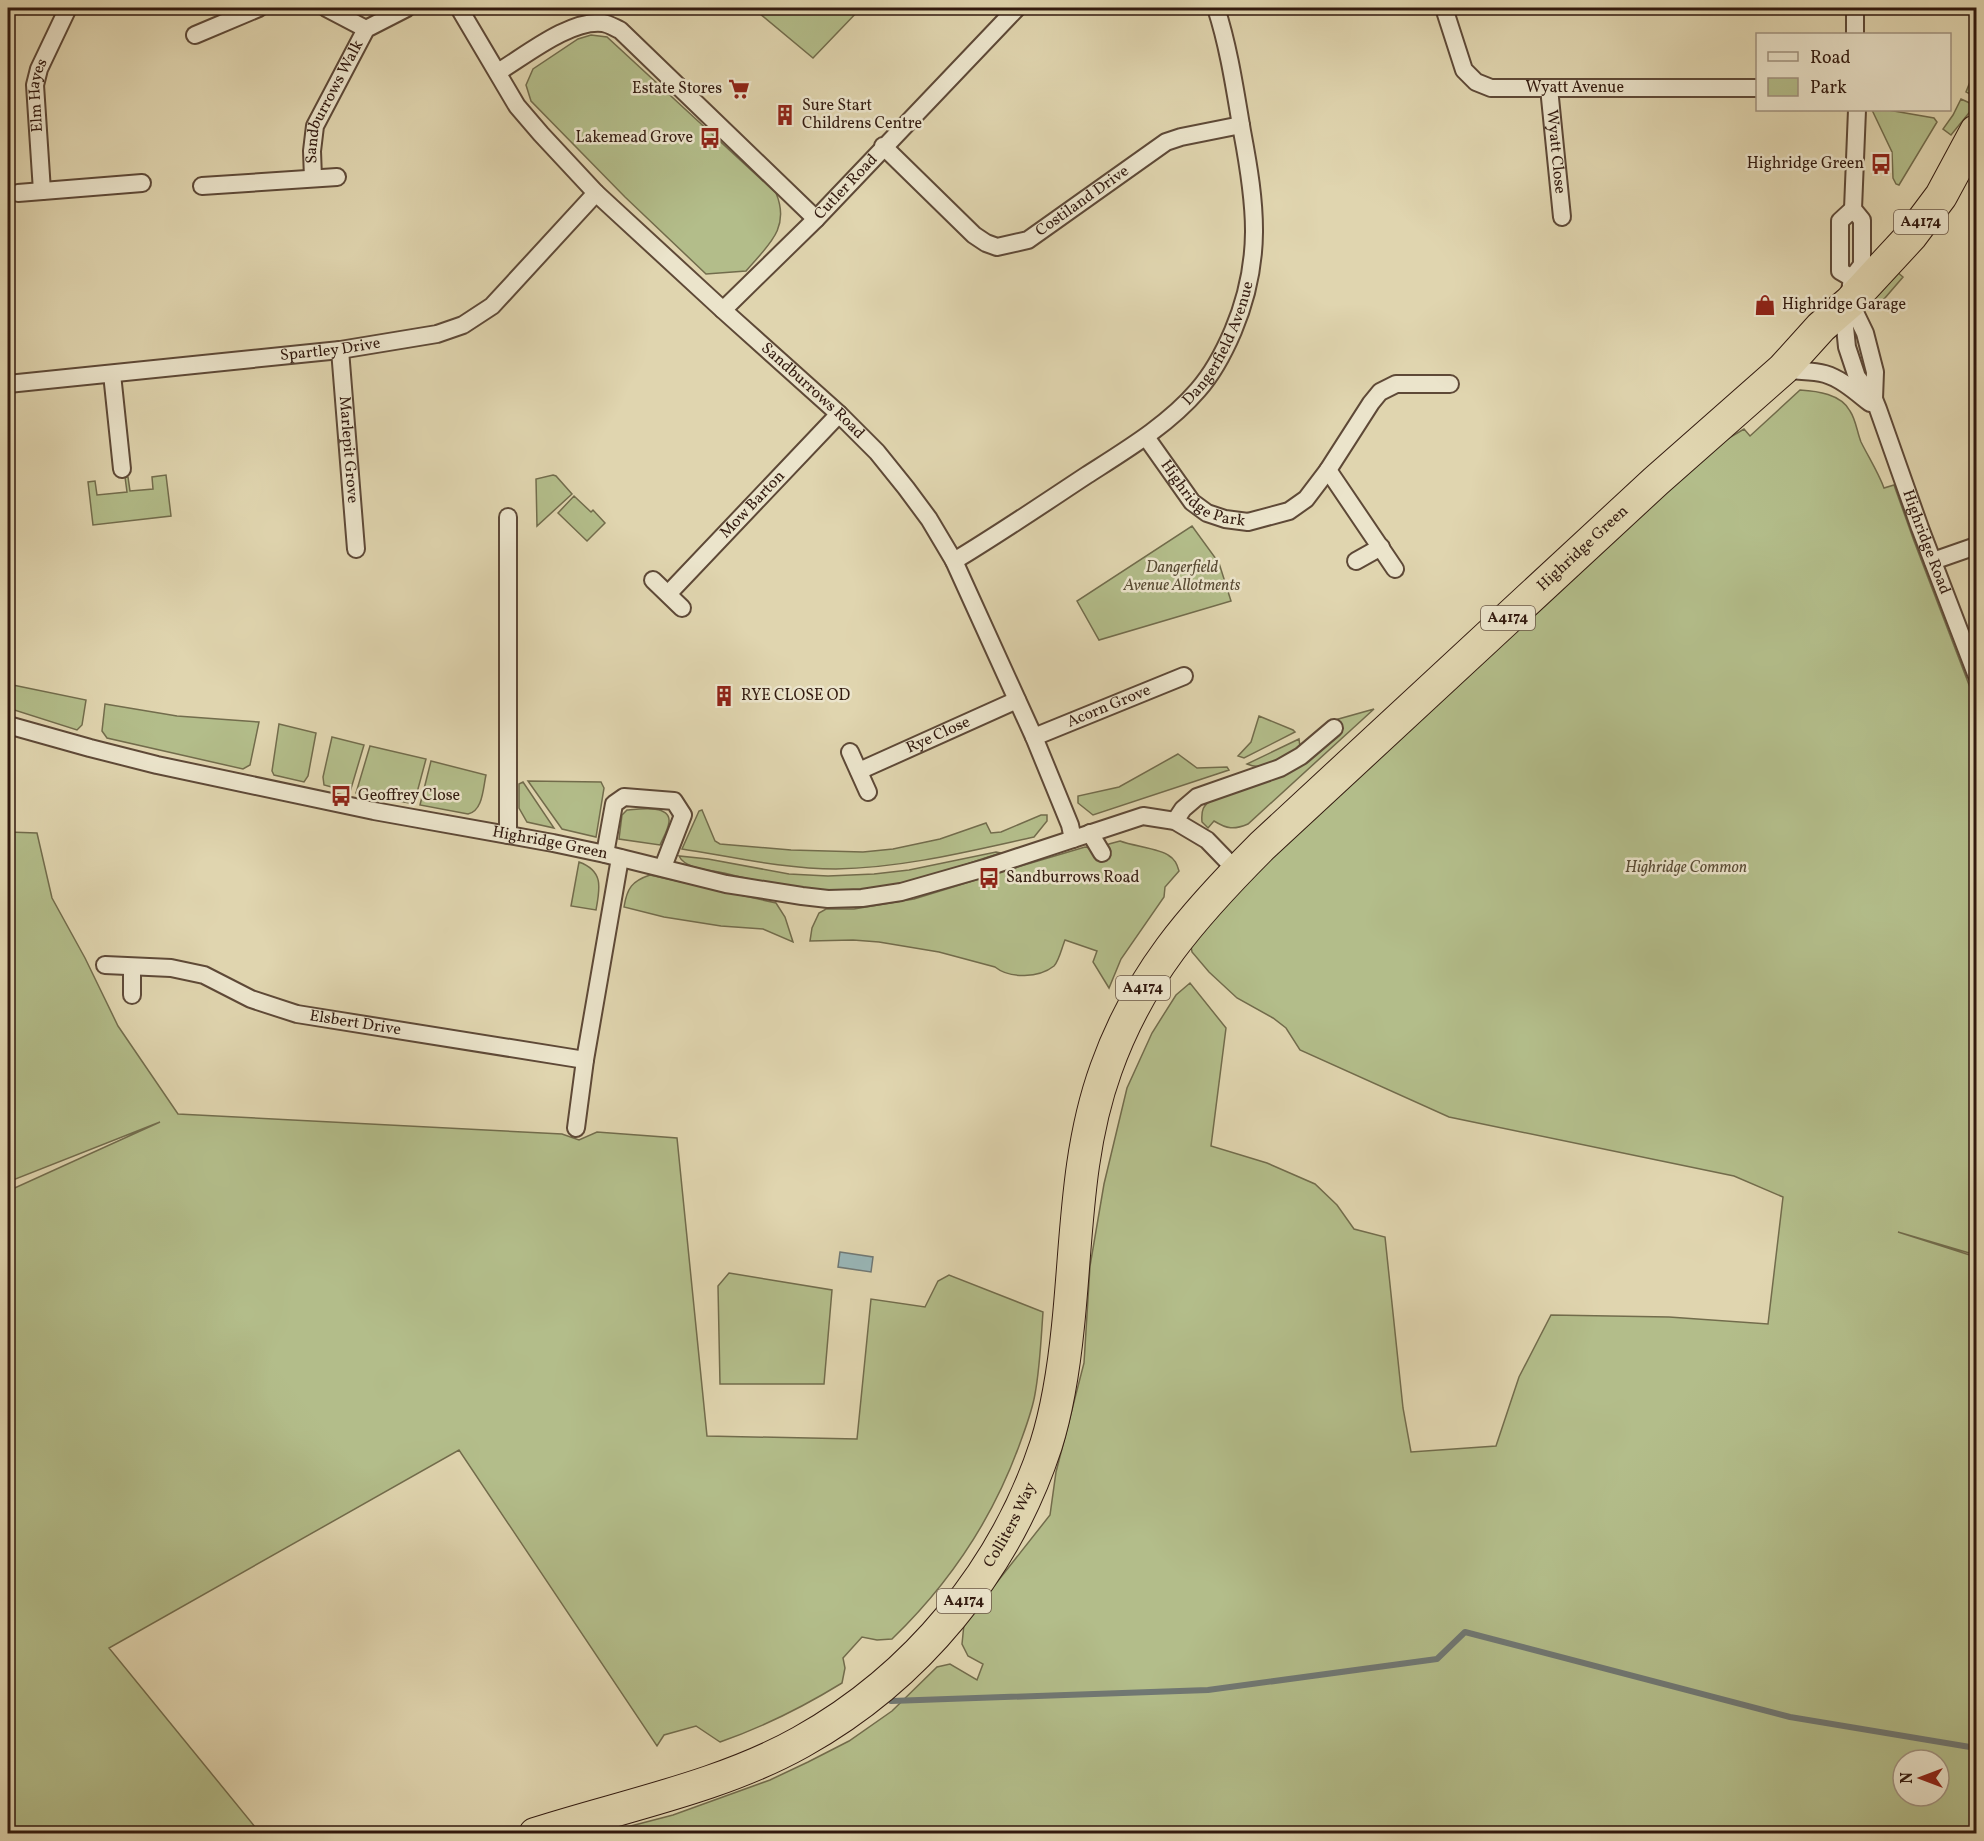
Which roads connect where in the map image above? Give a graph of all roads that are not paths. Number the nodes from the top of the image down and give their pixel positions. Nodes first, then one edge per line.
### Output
1 (68, 8) edge
2 (259, 8) edge
3 (326, 8) edge
4 (407, 8) edge
5 (459, 8) edge
6 (1017, 8) edge
7 (1216, 8) edge
8 (1444, 8) edge
9 (1855, 8) edge
10 (366, 29) junction
11 (1856, 33) edge
12 (195, 35) dead end
13 (498, 72) junction
14 (1549, 88) junction
15 (1756, 88) edge
16 (1857, 111) edge
17 (1241, 125) junction
18 (1977, 131) edge
19 (883, 146) junction
20 (337, 177) dead end
21 (313, 178) junction
22 (142, 183) dead end
23 (202, 186) dead end
24 (42, 191) junction
25 (596, 193) junction
26 (18, 194) dead end
27 (1562, 217) dead end
28 (816, 219) junction
29 (1851, 290) junction
30 (723, 310) junction
31 (340, 350) junction
32 (1783, 369) junction
33 (112, 374) junction
34 (8, 384) edge
35 (1450, 384) dead end
36 (1876, 404) junction
37 (839, 414) junction
38 (1146, 437) junction
39 (122, 469) dead end
40 (1328, 470) junction
41 (508, 517) dead end
42 (1977, 546) edge
43 (1381, 547) junction
44 (356, 549) dead end
45 (954, 561) junction
46 (1356, 561) dead end
47 (1933, 561) junction
48 (1395, 569) dead end
49 (653, 580) dead end
50 (668, 594) junction
51 (682, 608) dead end
52 (1977, 674) edge
53 (1184, 676) dead end
54 (1017, 700) junction
55 (8, 724) edge
56 (1334, 728) dead end
57 (1034, 737) junction
58 (850, 752) dead end
59 (859, 771) junction
60 (868, 792) dead end
61 (1175, 821) junction
62 (1090, 833) junction
63 (508, 835) junction
64 (1073, 839) junction
65 (1102, 853) dead end
66 (612, 856) junction
67 (663, 867) junction
68 (1237, 871) junction
69 (105, 965) dead end
70 (132, 967) junction
71 (132, 995) dead end
72 (585, 1060) junction
73 (576, 1128) dead end
74 (1090, 1128) joint
75 (535, 1833) edge

1 - 24 street, Elm Hayes
2 - 12 street
3 - 10 street, Sandburrows Walk
4 - 10 street, Sandburrows Walk
5 - 13 street, Sandburrows Road
6 - 19 street, Cutler Road
7 - 17 street, Dangerfield Avenue
8 - 14 street, Wyatt Avenue
9 - 11 street
10 - 21 street, Sandburrows Walk
13 - 25 street, Sandburrows Road
13 - 28 street
14 - 15 street, Wyatt Avenue
14 - 27 street, Wyatt Close
16 - 29 street, Highridge Road
17 - 19 street, Costiland Drive
17 - 38 street, Dangerfield Avenue
18 - 29 highway, A4174
19 - 28 street, Cutler Road
20 - 21 street, Sandburrows Walk
21 - 23 street, Sandburrows Walk
22 - 24 street
24 - 26 street
25 - 30 street, Sandburrows Road
25 - 31 street, Spartley Drive
28 - 30 street, Cutler Road
29 - 32 highway, Highridge Green / A4174
29 - 36 street, Highridge Road
30 - 37 street, Sandburrows Road
31 - 33 street, Spartley Drive
31 - 44 street, Marlepit Grove
32 - 36 street
32 - 68 highway, Highridge Green / A4174
33 - 34 street, Spartley Drive
33 - 39 street
35 - 40 street, Highridge Park
36 - 47 street, Highridge Road
37 - 45 street, Sandburrows Road
37 - 50 street, Mow Barton
38 - 40 street, Highridge Park
38 - 45 street, Dangerfield Avenue
40 - 43 street
41 - 63 street
42 - 47 street
43 - 46 street
43 - 48 street
45 - 54 street, Sandburrows Road
47 - 52 street, Highridge Road
49 - 50 street
50 - 51 street
53 - 57 street, Acorn Grove
54 - 57 street, Sandburrows Road
54 - 59 street, Rye Close
55 - 63 street, Highridge Green
56 - 61 street
57 - 64 street, Sandburrows Road
58 - 59 street
59 - 60 street
61 - 62 street, Highridge Green
61 - 68 street, Highridge Green
62 - 64 street, Highridge Green
62 - 65 street
63 - 66 street, Highridge Green
64 - 67 street, Highridge Green
66 - 67 street, Highridge Green
66 - 67 street
66 - 72 street
68 - 74 highway, Highridge Green / A4174
69 - 70 street, Elsbert Drive
70 - 71 street
70 - 72 street, Elsbert Drive
72 - 73 street
74 - 75 highway, Colliters Way / A4174

